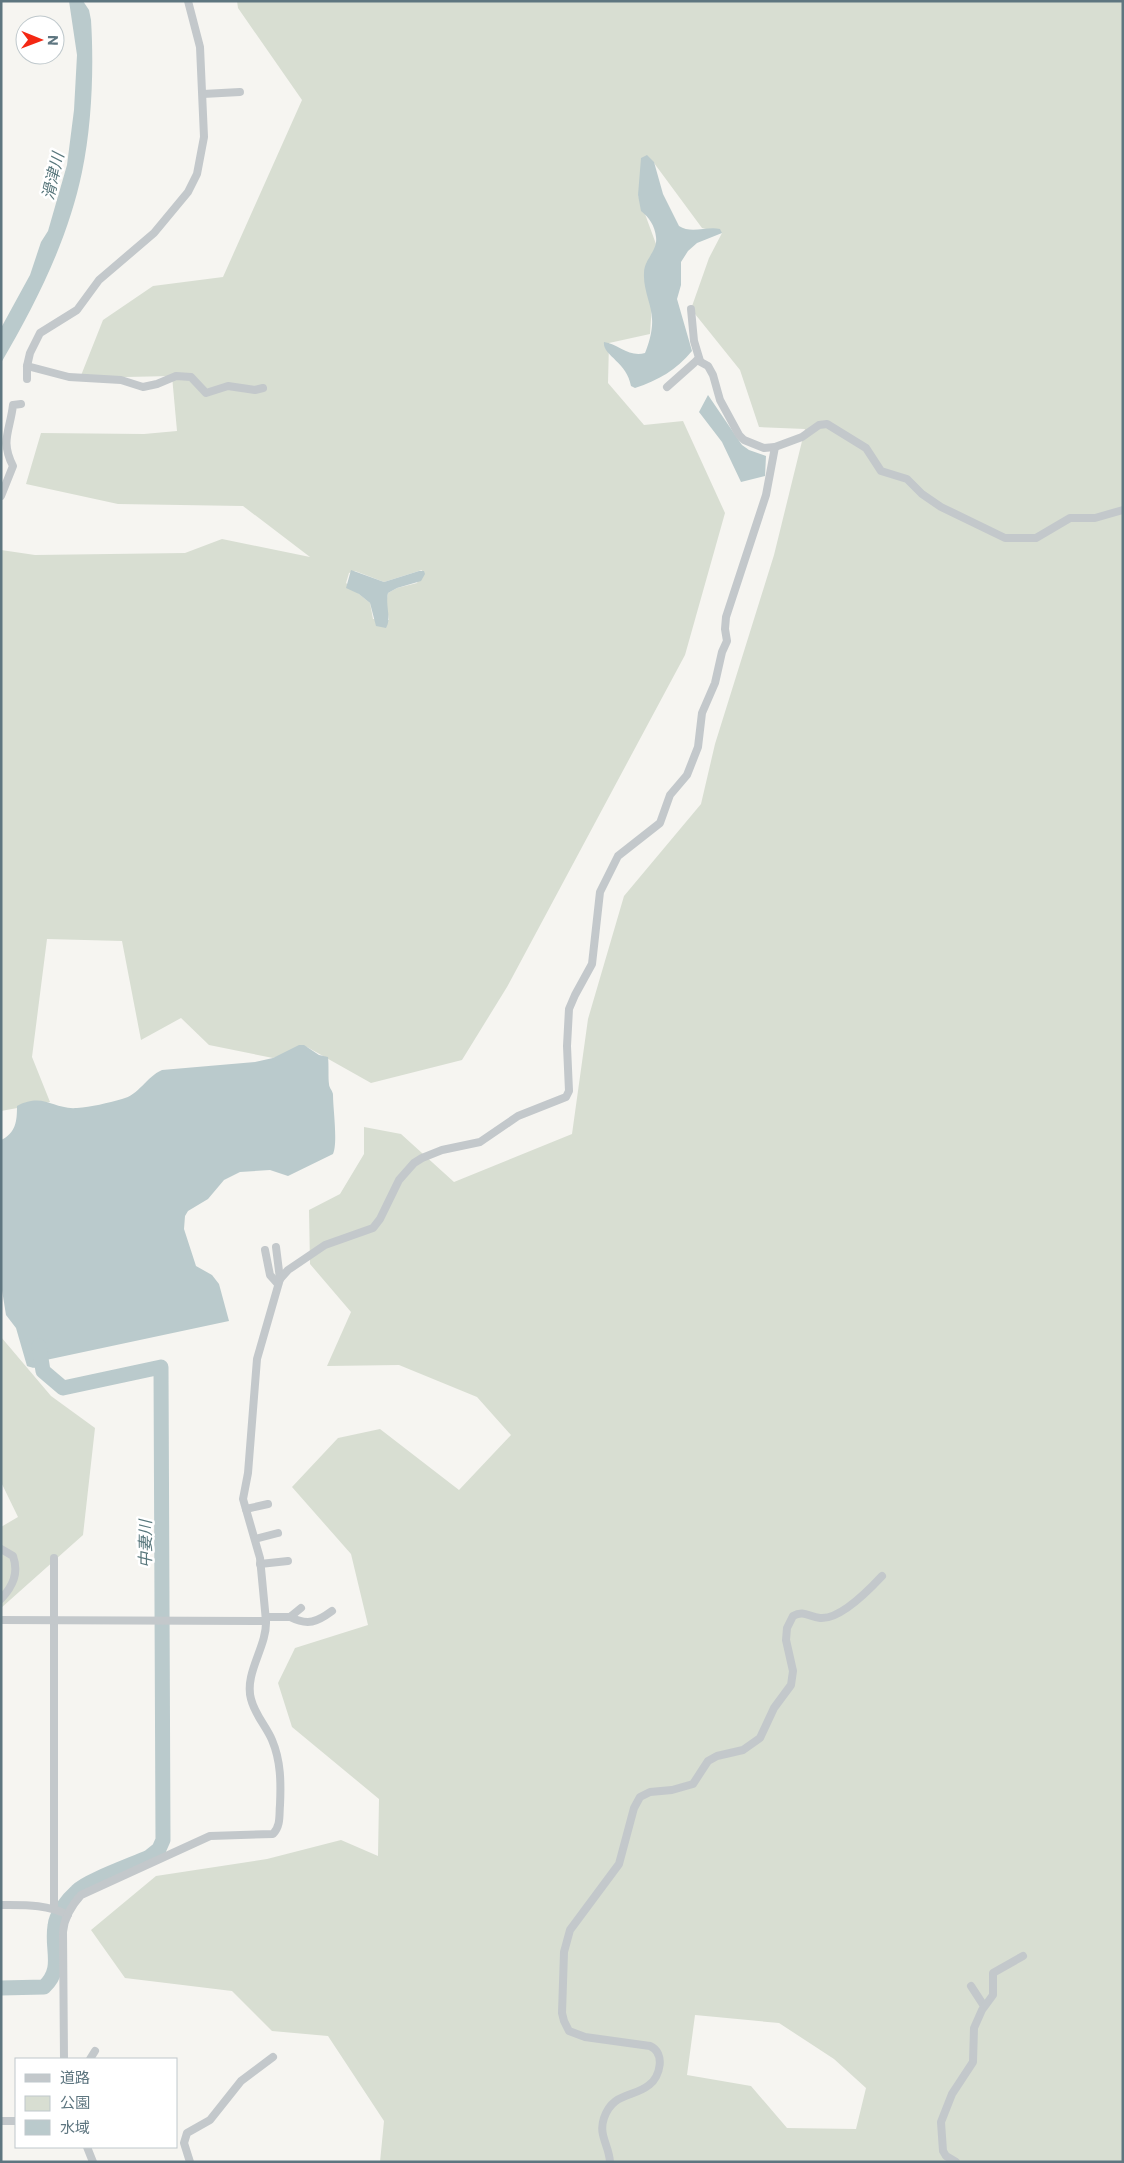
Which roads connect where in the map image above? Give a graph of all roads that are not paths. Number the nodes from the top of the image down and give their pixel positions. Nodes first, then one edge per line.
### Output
1 (188, 1) edge
2 (240, 92) dead end
3 (202, 94) junction
4 (691, 309) dead end
5 (700, 361) junction
6 (26, 366) junction
7 (27, 379) dead end
8 (667, 386) dead end
9 (263, 388) dead end
10 (21, 404) dead end
11 (775, 448) junction
12 (1, 496) edge
13 (1123, 510) edge
14 (276, 1247) dead end
15 (264, 1250) dead end
16 (279, 1282) junction
17 (268, 1504) dead end
18 (246, 1509) junction
19 (278, 1533) dead end
20 (256, 1539) junction
21 (1, 1549) edge
22 (54, 1558) dead end
23 (288, 1561) dead end
24 (260, 1564) junction
25 (882, 1576) dead end
26 (1, 1599) edge
27 (301, 1608) dead end
28 (332, 1611) dead end
29 (290, 1617) junction
30 (266, 1619) junction
31 (1, 1620) edge
32 (53, 1621) junction
33 (1, 1905) edge
34 (62, 1912) junction
35 (1023, 1956) dead end
36 (971, 1986) dead end
37 (984, 2006) junction
38 (94, 2050) dead end
39 (274, 2057) dead end
40 (64, 2058) edge
41 (90, 2058) edge
42 (1, 2121) edge
43 (15, 2121) edge
44 (87, 2148) edge
45 (93, 2162) edge
46 (190, 2162) edge
47 (610, 2162) edge
48 (956, 2162) edge

1 - 3 street
2 - 3 street
3 - 6 street
4 - 5 street
5 - 8 street
5 - 11 street
6 - 7 street
6 - 9 street
10 - 12 street
11 - 13 street
11 - 16 street
14 - 16 street
15 - 16 street
16 - 18 street
17 - 18 street
18 - 20 street
19 - 20 street
20 - 24 street
21 - 26 street
22 - 32 street
23 - 24 street
24 - 30 street
25 - 47 street
27 - 29 street
28 - 29 street
29 - 30 street
30 - 32 street
30 - 34 street
31 - 32 street
32 - 34 street
33 - 34 street
34 - 40 street
35 - 37 street
36 - 37 street
37 - 48 street
38 - 41 street
39 - 46 street
42 - 43 street
44 - 45 street

